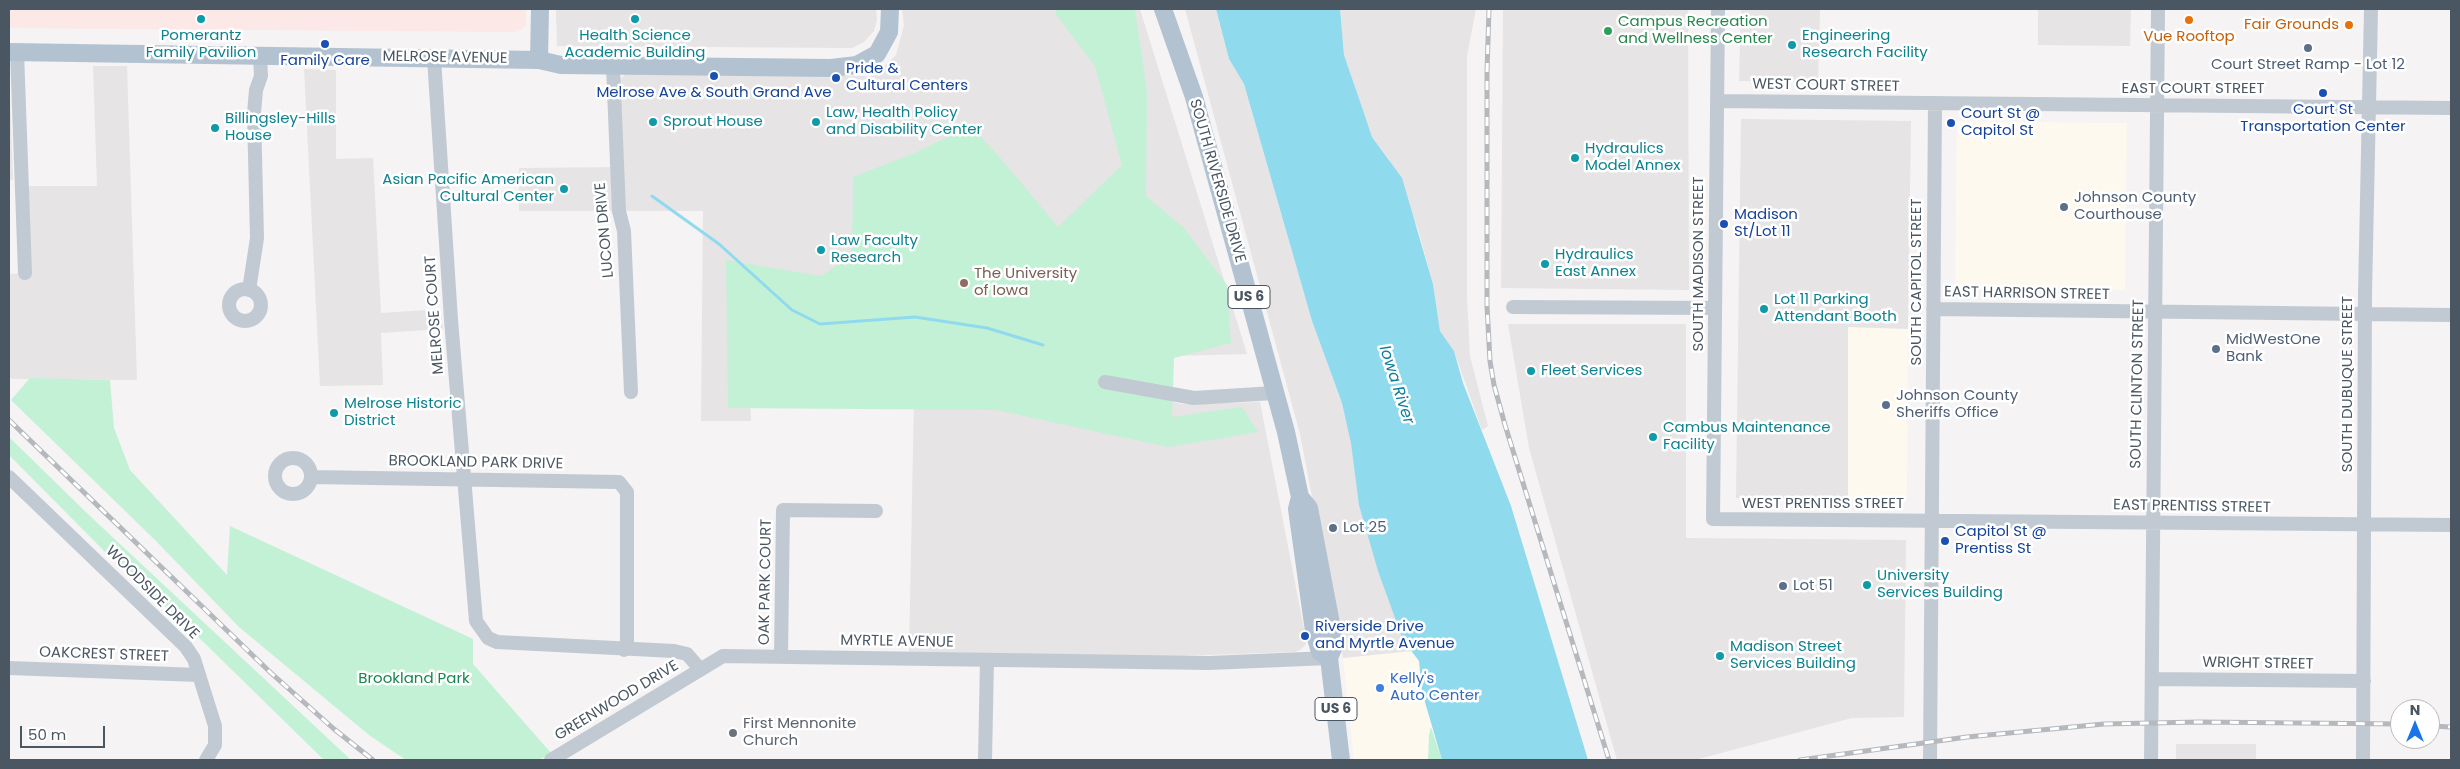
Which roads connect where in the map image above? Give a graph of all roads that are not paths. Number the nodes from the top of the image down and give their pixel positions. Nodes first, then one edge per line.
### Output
1 (540, 9) edge
2 (890, 9) edge
3 (1718, 9) edge
4 (2158, 9) edge
5 (2371, 9) edge
6 (1165, 10) edge
7 (13, 52) edge
8 (260, 56) junction
9 (434, 58) junction
10 (539, 60) junction
11 (613, 66) junction
12 (1717, 101) junction
13 (1934, 103) junction
14 (2157, 105) junction
15 (2371, 107) junction
16 (2451, 108) edge
17 (26, 273) dead end
18 (249, 290) dead end
19 (1513, 307) dead end
20 (1715, 308) junction
21 (1933, 310) junction
22 (2155, 312) junction
23 (2366, 315) junction
24 (2451, 316) edge
25 (1105, 382) dead end
26 (631, 392) dead end
27 (1274, 393) junction
28 (311, 477) dead end
29 (9, 478) edge
30 (464, 480) junction
31 (876, 511) dead end
32 (1714, 519) joint
33 (1932, 520) junction
34 (2153, 522) junction
35 (2363, 524) junction
36 (2451, 525) edge
37 (624, 650) junction
38 (781, 656) junction
39 (1329, 658) junction
40 (987, 660) junction
41 (9, 668) edge
42 (700, 669) junction
43 (199, 675) junction
44 (2152, 679) junction
45 (2364, 681) junction
46 (206, 760) edge
47 (551, 760) edge
48 (985, 760) edge
49 (1341, 760) edge
50 (1930, 760) edge
51 (2151, 760) edge
52 (2363, 760) edge

1 - 10 main road
2 - 11 main road, MELROSE AVENUE
3 - 12 street, SOUTH MADISON STREET
4 - 14 street, SOUTH CLINTON STREET
5 - 15 street, SOUTH DUBUQUE STREET
6 - 27 main road, SOUTH RIVERSIDE DRIVE / US 6
7 - 8 main road, MELROSE AVENUE
7 - 17 street
8 - 9 main road, MELROSE AVENUE
8 - 18 street
9 - 10 main road, MELROSE AVENUE
9 - 30 street, MELROSE COURT
10 - 11 main road, MELROSE AVENUE
11 - 26 street, LUCON DRIVE
12 - 13 street, WEST COURT STREET
12 - 20 street, SOUTH MADISON STREET
13 - 14 street, EAST COURT STREET
13 - 21 street, SOUTH CAPITOL STREET
14 - 15 street, EAST COURT STREET
14 - 22 street, SOUTH CLINTON STREET
15 - 16 street, EAST COURT STREET
15 - 23 street, SOUTH DUBUQUE STREET
19 - 20 street
20 - 32 street, SOUTH MADISON STREET
21 - 22 street, EAST HARRISON STREET
21 - 33 street, SOUTH CAPITOL STREET
22 - 23 street, EAST HARRISON STREET
22 - 34 street, SOUTH CLINTON STREET
23 - 24 street, EAST HARRISON STREET
23 - 35 street, SOUTH DUBUQUE STREET
25 - 27 street
27 - 39 main road, SOUTH RIVERSIDE DRIVE / US 6
28 - 30 street, BROOKLAND PARK DRIVE
29 - 43 street, WOODSIDE DRIVE
30 - 37 street, MELROSE COURT
30 - 37 street, BROOKLAND PARK DRIVE
31 - 38 street, OAK PARK COURT
32 - 33 street, WEST PRENTISS STREET
33 - 34 street, EAST PRENTISS STREET
33 - 50 street, SOUTH CAPITOL STREET
34 - 35 street, EAST PRENTISS STREET
34 - 44 street, SOUTH CLINTON STREET
35 - 36 street, EAST PRENTISS STREET
35 - 45 street, SOUTH DUBUQUE STREET
37 - 42 street
38 - 40 street, MYRTLE AVENUE
38 - 42 street, MYRTLE AVENUE
39 - 40 street, MYRTLE AVENUE
39 - 49 main road, SOUTH RIVERSIDE DRIVE / US 6
40 - 48 street
41 - 43 street, OAKCREST STREET
42 - 47 street, GREENWOOD DRIVE
43 - 46 street, WOODSIDE DRIVE
44 - 45 street, WRIGHT STREET
44 - 51 street, SOUTH CLINTON STREET
45 - 52 street, SOUTH DUBUQUE STREET

